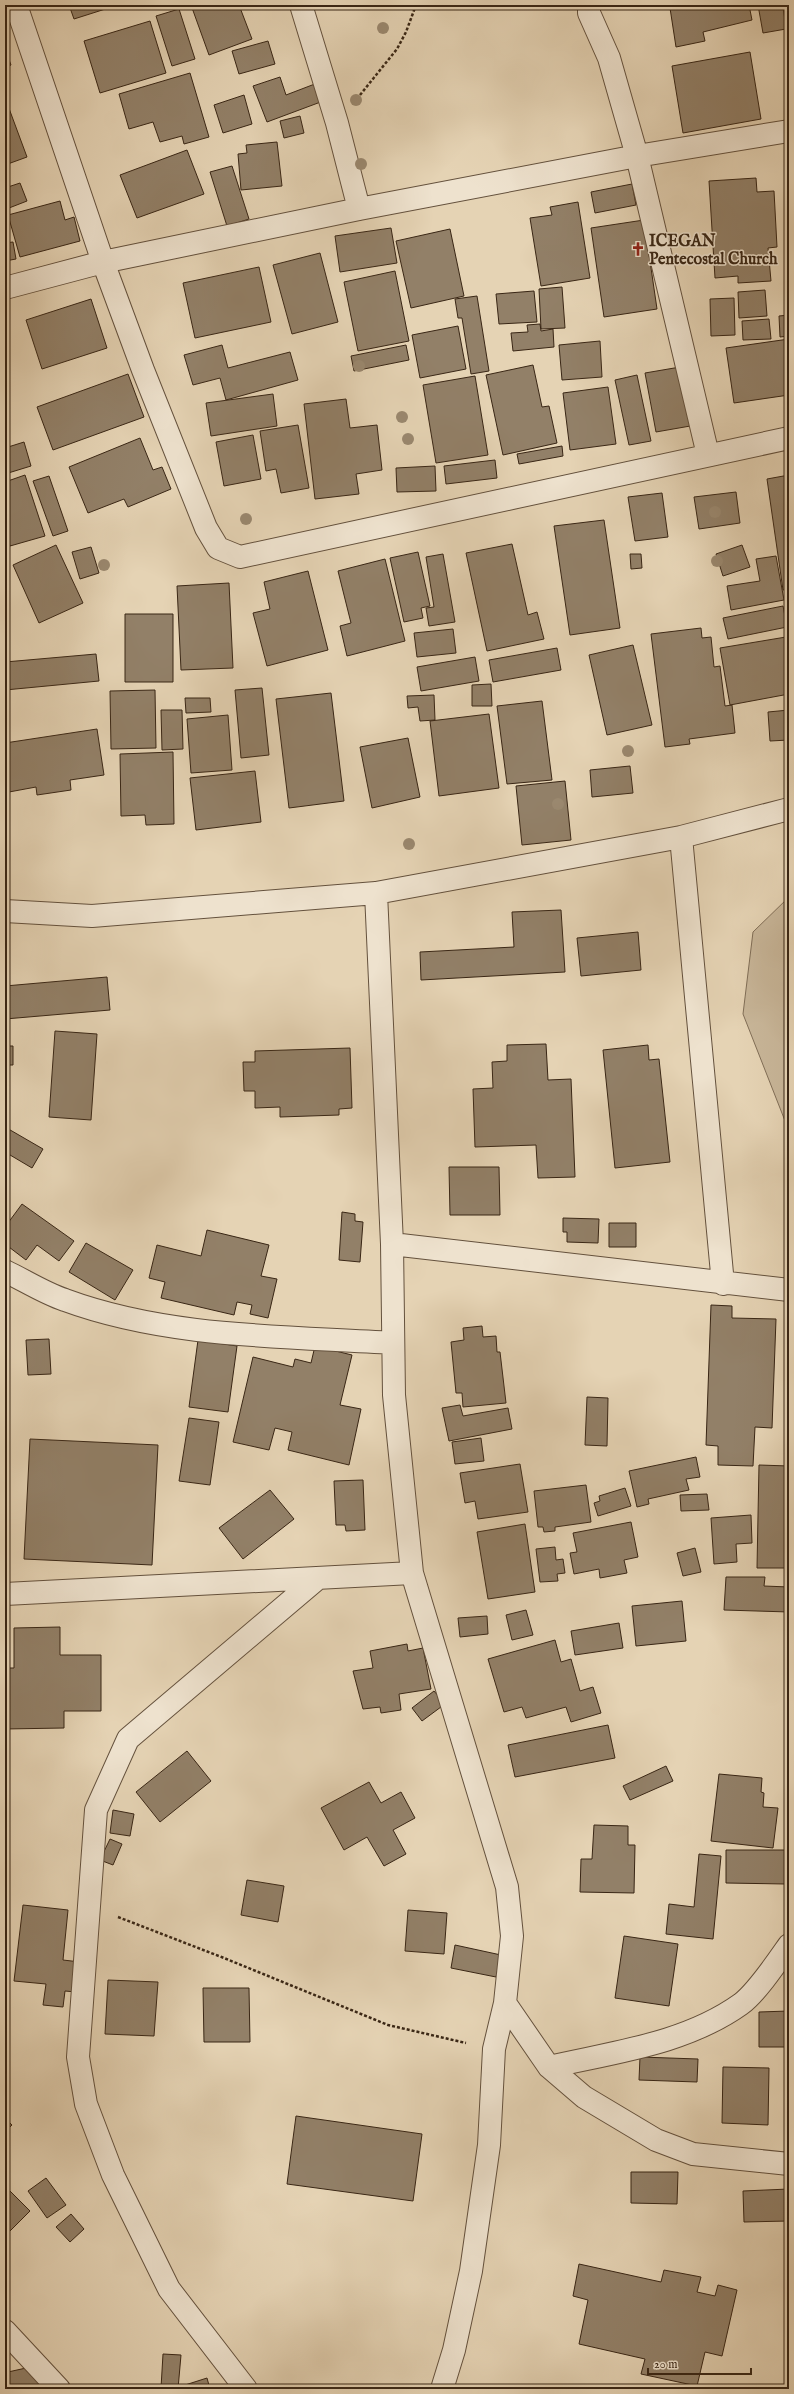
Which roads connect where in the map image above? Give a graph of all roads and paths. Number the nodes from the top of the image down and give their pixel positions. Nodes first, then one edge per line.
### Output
1 (16, 5) edge
2 (301, 5) edge
3 (416, 5) edge
4 (589, 5) edge
5 (337, 123) junction
6 (789, 131) edge
7 (637, 156) junction
8 (359, 209) junction
9 (103, 262) junction
10 (5, 288) edge
11 (789, 438) edge
12 (708, 455) junction
13 (789, 809) edge
14 (681, 837) junction
15 (376, 893) junction
16 (5, 911) edge
17 (392, 1244) junction
18 (5, 1271) edge
19 (723, 1284) junction
20 (789, 1290) edge
21 (393, 1343) junction
22 (412, 1573) junction
23 (318, 1578) junction
24 (5, 1594) edge
25 (89, 1906) junction
26 (789, 1945) edge
27 (505, 2003) junction
28 (494, 2049) junction
29 (549, 2067) junction
30 (789, 2164) edge
31 (5, 2331) edge
32 (59, 2389) edge
33 (246, 2389) edge
34 (442, 2389) edge

1 - 9 street
2 - 5 street
3 - 5 path
4 - 7 street
5 - 8 street
6 - 7 street
7 - 8 street
7 - 12 street
8 - 9 street
9 - 10 street
9 - 12 street
11 - 12 street
13 - 14 street
14 - 15 street
14 - 19 street
15 - 16 street
15 - 17 street
17 - 19 street
17 - 21 street
18 - 21 street
19 - 20 street
21 - 22 street
22 - 23 street
22 - 27 street
23 - 24 street
23 - 25 street
25 - 28 path
25 - 33 street
26 - 29 street
27 - 28 street
27 - 29 street
28 - 34 street
29 - 30 street
31 - 32 street

